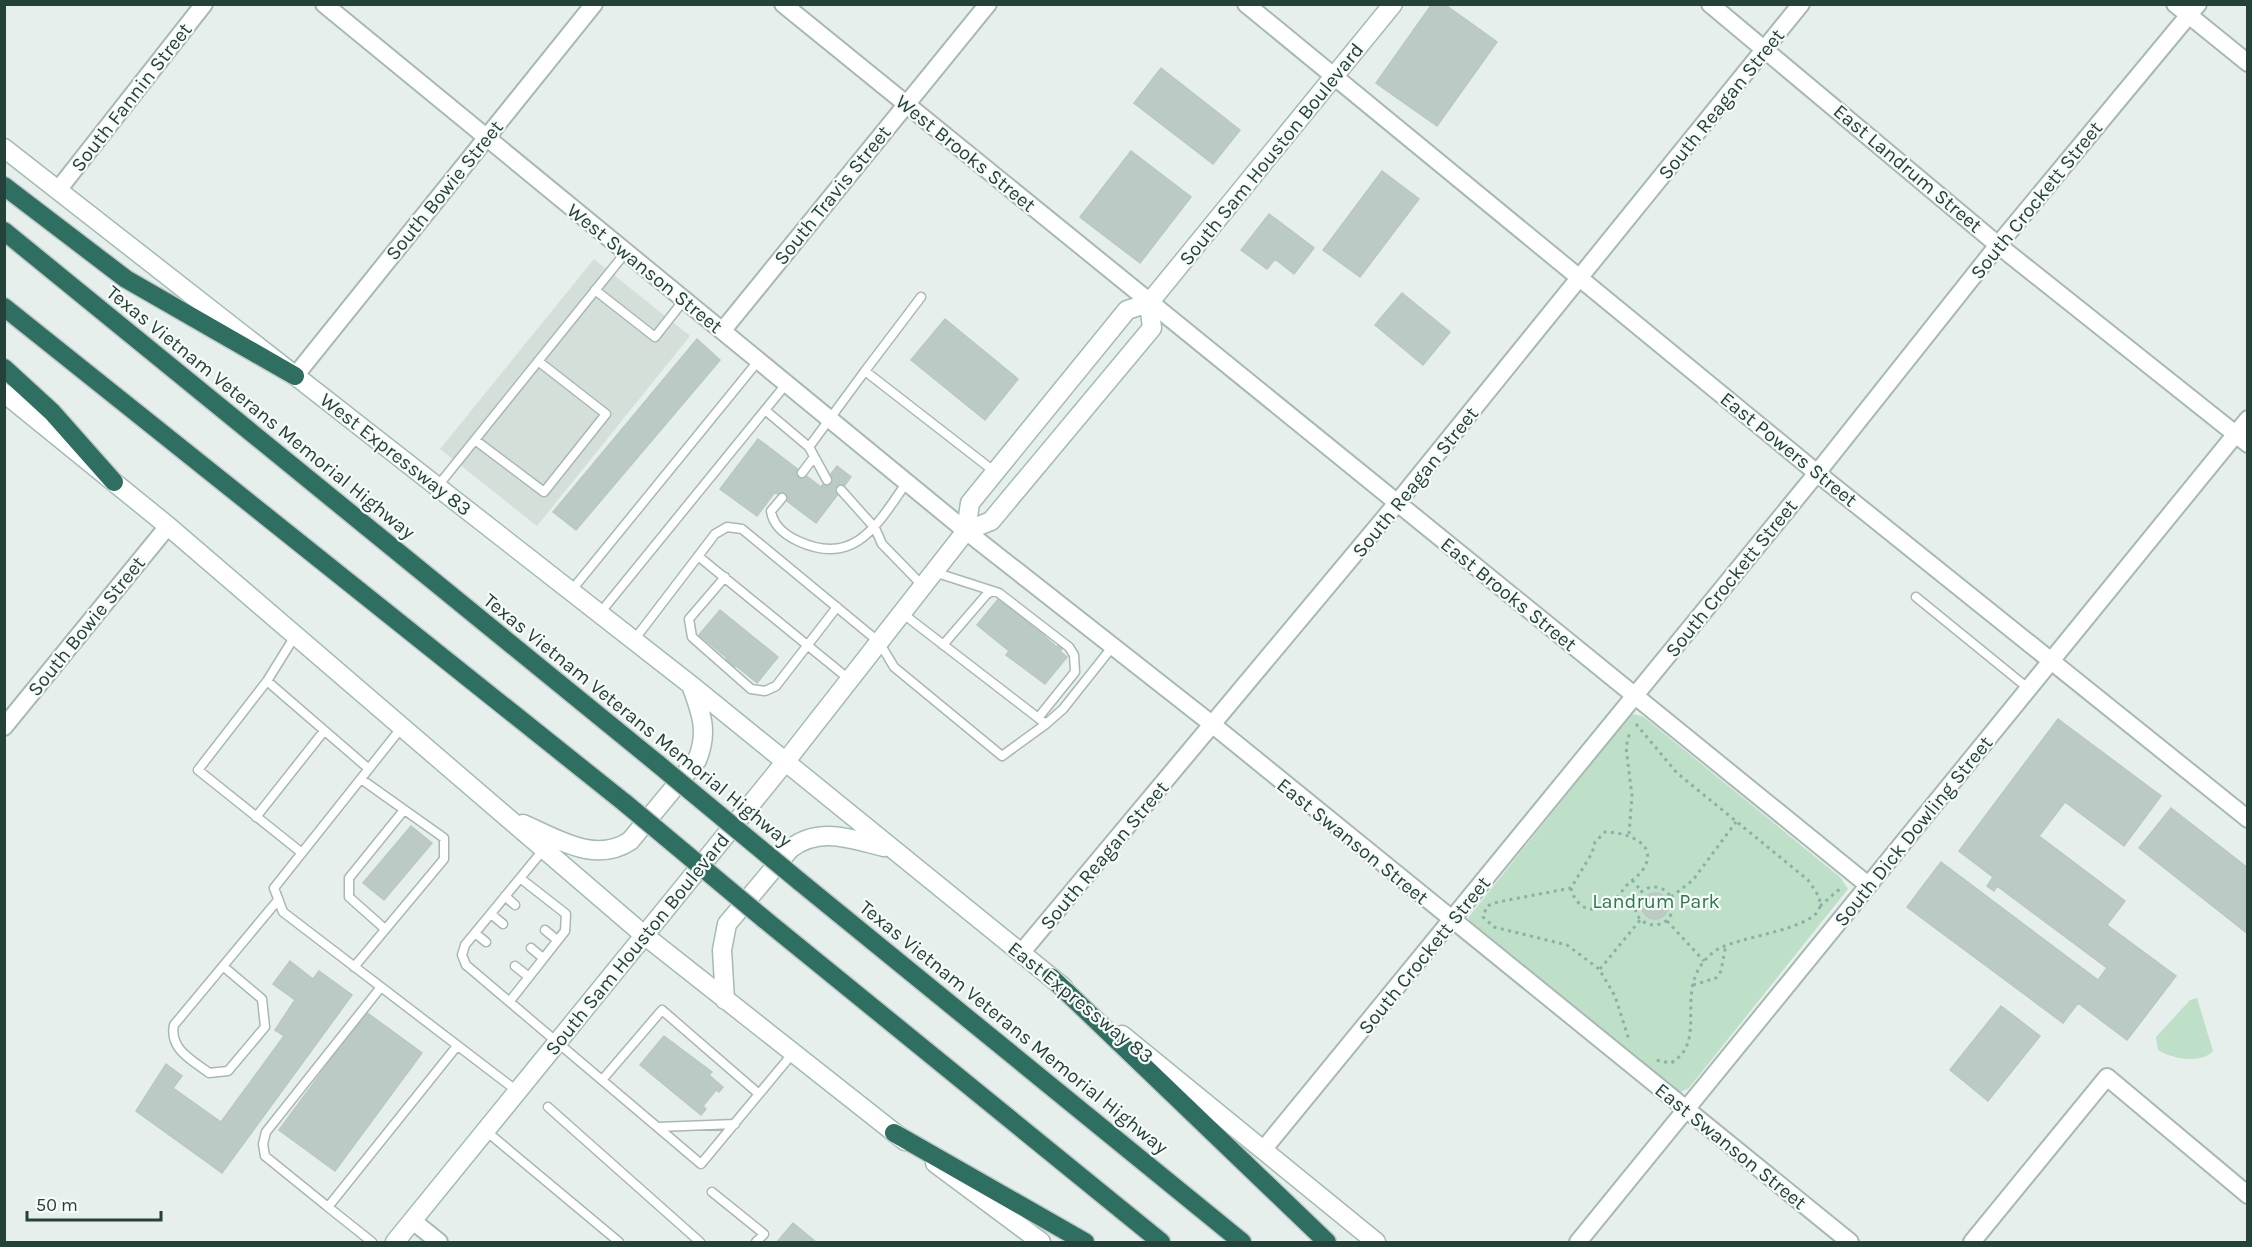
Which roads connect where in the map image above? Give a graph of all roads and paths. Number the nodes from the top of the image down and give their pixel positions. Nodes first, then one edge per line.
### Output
1 (204, 4) edge
2 (324, 4) edge
3 (594, 4) edge
4 (783, 4) edge
5 (988, 4) edge
6 (1246, 4) edge
7 (1393, 4) edge
8 (1710, 4) edge
9 (1801, 4) edge
10 (2175, 4) edge
11 (2193, 10) edge
12 (1766, 48) junction
13 (2247, 63) edge
14 (1334, 77) junction
15 (906, 104) junction
16 (485, 139) junction
17 (4, 148) edge
18 (4, 186) edge
19 (58, 190) junction
20 (4, 231) edge
21 (1998, 244) junction
22 (626, 252) junction
23 (1581, 279) junction
24 (595, 290) junction
25 (921, 297) dead end
26 (684, 300) junction
27 (1149, 303) junction
28 (4, 307) edge
29 (723, 330) junction
30 (759, 360) junction
31 (538, 361) junction
32 (4, 368) edge
33 (865, 371) junction
34 (296, 376) junction
35 (787, 383) junction
36 (4, 393) edge
37 (765, 410) junction
38 (829, 418) junction
39 (2247, 418) edge
40 (2241, 439) edge
41 (475, 440) junction
42 (808, 447) junction
43 (814, 457) junction
44 (995, 472) junction
45 (802, 473) dead end
46 (1817, 473) junction
47 (827, 480) dead end
48 (114, 482) junction
49 (907, 482) junction
50 (437, 487) junction
51 (841, 490) dead end
52 (782, 498) dead end
53 (1397, 503) junction
54 (168, 526) junction
55 (875, 528) junction
56 (966, 531) junction
57 (699, 556) junction
58 (724, 577) junction
59 (929, 579) junction
60 (571, 591) junction
61 (993, 591) junction
62 (1916, 597) dead end
63 (837, 607) junction
64 (599, 613) junction
65 (902, 613) junction
66 (296, 636) junction
67 (633, 640) junction
68 (879, 642) junction
69 (806, 644) junction
70 (943, 645) junction
71 (1113, 646) junction
72 (2051, 662) junction
73 (850, 680) junction
74 (267, 681) junction
75 (691, 685) junction
76 (2030, 689) junction
77 (1634, 696) junction
78 (1640, 718) dead end
79 (1042, 721) junction
80 (1636, 724) junction
81 (1213, 725) junction
82 (4, 727) edge
83 (402, 727) junction
84 (324, 731) junction
85 (786, 761) junction
86 (369, 769) junction
87 (361, 779) junction
88 (405, 810) junction
89 (256, 817) junction
90 (508, 817) junction
91 (2247, 819) edge
92 (1736, 821) junction
93 (1629, 834) junction
94 (889, 848) junction
95 (544, 849) junction
96 (302, 853) junction
97 (520, 878) junction
98 (1632, 880) junction
99 (1844, 885) dead end
100 (1868, 885) junction
101 (1571, 888) junction
102 (1642, 892) junction
103 (505, 896) junction
104 (1671, 897) junction
105 (279, 900) junction
106 (515, 905) dead end
107 (1820, 906) junction
108 (491, 914) junction
109 (1641, 919) junction
110 (1666, 921) junction
111 (1452, 922) junction
112 (502, 924) dead end
113 (385, 930) junction
114 (544, 930) dead end
115 (475, 933) junction
116 (644, 935) junction
117 (557, 940) junction
118 (486, 942) dead end
119 (1726, 944) junction
120 (531, 948) dead end
121 (1021, 953) junction
122 (543, 958) junction
123 (1704, 961) junction
124 (515, 966) dead end
125 (354, 967) junction
126 (224, 968) junction
127 (1599, 969) junction
128 (529, 977) junction
129 (1051, 977) junction
130 (1693, 985) junction
131 (381, 987) junction
132 (725, 1000) junction
133 (510, 1001) junction
134 (1629, 1041) dead end
135 (557, 1042) junction
136 (457, 1046) junction
137 (793, 1053) junction
138 (1647, 1057) dead end
139 (602, 1080) junction
140 (517, 1091) junction
141 (759, 1094) junction
142 (548, 1107) dead end
143 (1686, 1109) junction
144 (735, 1124) junction
145 (658, 1127) junction
146 (485, 1131) junction
147 (894, 1133) junction
148 (1263, 1150) junction
149 (712, 1192) dead end
150 (2247, 1195) edge
151 (328, 1207) junction
152 (413, 1221) junction
153 (613, 1241) edge
154 (372, 1242) edge
155 (395, 1242) edge
156 (440, 1242) edge
157 (700, 1242) edge
158 (756, 1242) edge
159 (1041, 1242) edge
160 (1085, 1242) edge
161 (1161, 1242) edge
162 (1242, 1242) edge
163 (1327, 1242) edge
164 (1376, 1242) edge
165 (1578, 1242) edge
166 (1850, 1242) edge
167 (1972, 1242) edge

1 - 19 street, South Fannin Street
2 - 16 street, West Swanson Street
3 - 16 street, South Bowie Street
4 - 15 street, West Brooks Street
5 - 15 street, South Travis Street
6 - 14 street, East Powers Street
7 - 14 main road, South Sam Houston Boulevard
8 - 12 street, East Landrum Street
9 - 12 street, South Reagan Street
10 - 11 street
11 - 13 street
11 - 21 street, South Crockett Street
12 - 21 street, East Landrum Street
12 - 23 street, South Reagan Street
14 - 23 street, East Powers Street
14 - 27 main road, South Sam Houston Boulevard
15 - 27 street, West Brooks Street
15 - 29 street, South Travis Street
16 - 22 street, West Swanson Street
16 - 34 street, South Bowie Street
17 - 19 main road, West Expressway 83
18 - 34 highway
19 - 34 main road, West Expressway 83
20 - 162 highway, Texas Vietnam Veterans Memorial Highway, bridge
21 - 40 street, East Landrum Street
21 - 46 street, South Crockett Street
22 - 24 lane
22 - 26 street, West Swanson Street
23 - 46 street, East Powers Street
23 - 53 street, South Reagan Street
24 - 26 lane
24 - 31 lane
25 - 33 lane
26 - 29 street, West Swanson Street
27 - 44 main road, South Sam Houston Boulevard
27 - 53 street, East Brooks Street
27 - 56 main road, South Sam Houston Boulevard
28 - 161 highway, bridge
29 - 30 street, West Swanson Street
30 - 35 street, West Swanson Street
30 - 60 lane
31 - 41 lane
31 - 41 lane
32 - 48 highway
33 - 38 lane
33 - 44 lane
34 - 50 main road, West Expressway 83
35 - 37 lane
35 - 38 street, West Swanson Street
36 - 48 main road
37 - 42 lane
37 - 64 lane
38 - 42 lane
38 - 49 street, West Swanson Street
39 - 40 street, South Dick Dowling Street
40 - 72 street, South Dick Dowling Street
41 - 50 lane
42 - 43 lane
43 - 45 lane
43 - 47 lane
44 - 56 main road, South Sam Houston Boulevard
46 - 72 street, East Powers Street
46 - 77 street, South Crockett Street
48 - 54 main road
49 - 55 lane
49 - 56 street, West Swanson Street
50 - 60 main road, West Expressway 83
51 - 55 lane
52 - 55 lane
53 - 77 street, East Brooks Street
53 - 81 street, South Reagan Street
54 - 66 main road
54 - 82 street, South Bowie Street
55 - 59 lane
56 - 59 main road, South Sam Houston Boulevard
56 - 71 street, East Swanson Street
57 - 58 lane
57 - 63 lane
57 - 67 lane
58 - 69 lane
58 - 69 lane
59 - 61 lane
59 - 65 main road, South Sam Houston Boulevard
60 - 64 main road, West Expressway 83
61 - 70 lane
61 - 79 lane
62 - 76 lane
63 - 68 lane
63 - 69 lane
64 - 67 main road, West Expressway 83
65 - 68 main road, South Sam Houston Boulevard
65 - 70 lane
66 - 74 lane
66 - 83 main road
67 - 75 main road, West Expressway 83
68 - 73 main road, South Sam Houston Boulevard
68 - 79 lane
69 - 73 lane
70 - 79 lane
71 - 79 lane
71 - 81 street, East Swanson Street
72 - 76 street, South Dick Dowling Street
72 - 91 street, East Powers Street
73 - 85 main road, South Sam Houston Boulevard
74 - 84 lane
74 - 89 lane
75 - 85 main road, West Expressway 83
75 - 90 main road
76 - 100 street, South Dick Dowling Street
77 - 100 street, East Brooks Street
77 - 111 street, South Crockett Street
78 - 80 path
80 - 92 path
80 - 93 path
81 - 111 street, East Swanson Street
81 - 121 street, South Reagan Street
83 - 86 lane
83 - 90 main road
84 - 86 lane
84 - 89 lane
85 - 94 main road, East Expressway 83
85 - 116 main road, South Sam Houston Boulevard
86 - 87 lane
87 - 88 lane
87 - 96 lane
88 - 113 lane
88 - 113 lane
89 - 96 lane
90 - 95 main road
92 - 104 path
92 - 107 path
93 - 98 path
93 - 101 path
94 - 121 main road, East Expressway 83
94 - 132 main road
95 - 97 lane
95 - 116 main road
96 - 105 lane
97 - 103 lane
97 - 117 lane
98 - 101 path
98 - 102 path
99 - 107 path
100 - 143 street, South Dick Dowling Street
101 - 127 path
102 - 104 path
102 - 109 path
103 - 106 lane
103 - 108 lane
104 - 110 path
105 - 125 lane
105 - 126 lane
107 - 119 path
108 - 112 lane
108 - 115 lane
109 - 110 path
109 - 127 path
110 - 123 path
111 - 143 street, East Swanson Street
111 - 148 street, South Crockett Street
113 - 125 lane
114 - 117 lane
115 - 118 lane
115 - 133 lane
116 - 132 main road
116 - 135 main road, South Sam Houston Boulevard
117 - 122 lane
119 - 123 path
119 - 130 path
120 - 122 lane
121 - 129 main road, East Expressway 83
122 - 128 lane
123 - 130 path
124 - 128 lane
125 - 131 lane
126 - 126 lane
127 - 134 path
128 - 133 lane
129 - 148 main road, East Expressway 83
129 - 163 highway
130 - 138 path
131 - 136 lane
131 - 151 lane
132 - 137 main road
133 - 135 lane
135 - 139 lane
135 - 140 main road, South Sam Houston Boulevard
136 - 140 lane
136 - 151 lane
137 - 141 lane
137 - 147 main road
139 - 141 lane
139 - 145 lane
140 - 146 main road, South Sam Houston Boulevard
141 - 144 lane
142 - 157 lane
143 - 165 street, South Dick Dowling Street
143 - 166 street, East Swanson Street
144 - 145 lane
144 - 145 lane
146 - 152 main road, South Sam Houston Boulevard
146 - 153 lane
147 - 159 main road
147 - 160 highway
148 - 164 main road, East Expressway 83
149 - 158 lane
150 - 167 street
151 - 154 lane
152 - 155 main road, South Sam Houston Boulevard
152 - 156 street

